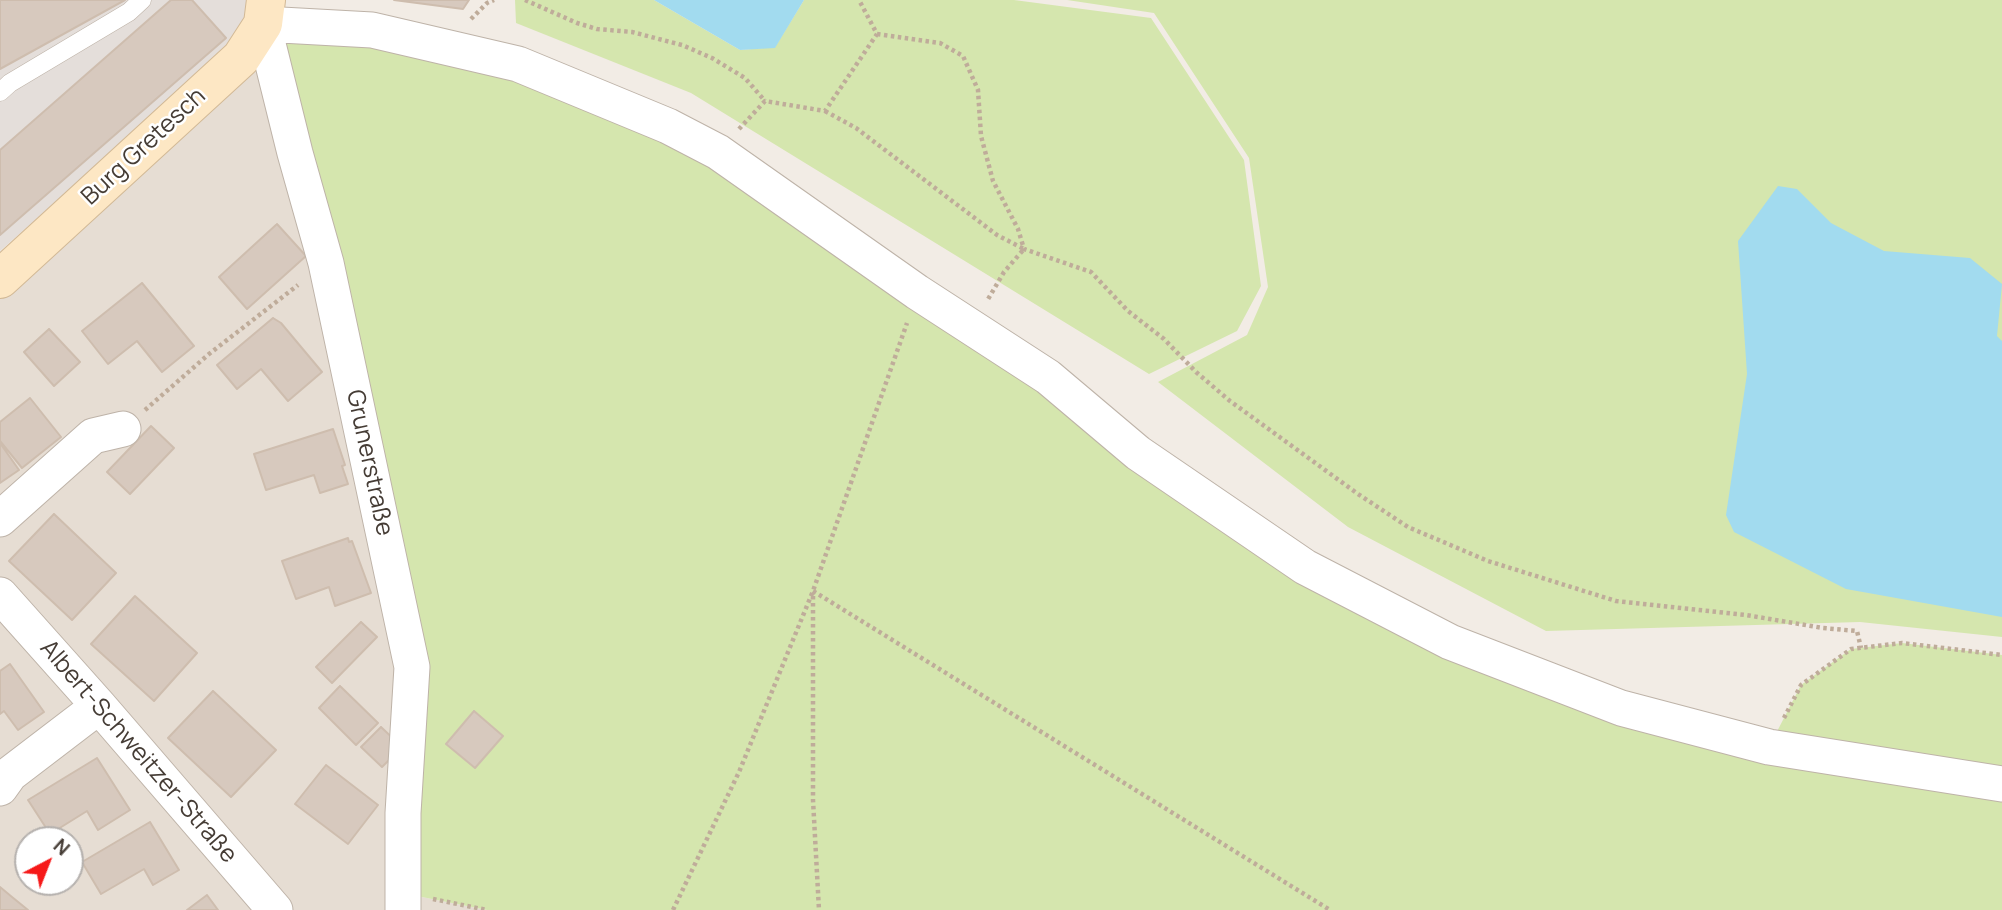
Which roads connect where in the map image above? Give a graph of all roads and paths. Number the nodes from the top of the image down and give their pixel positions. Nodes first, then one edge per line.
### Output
1 (142, 0) edge
2 (525, 0) edge
3 (859, 0) edge
4 (265, 12) edge
5 (877, 34) junction
6 (0, 92) edge
7 (765, 101) junction
8 (825, 111) junction
9 (718, 152) junction
10 (1024, 249) junction
11 (326, 263) junction
12 (0, 279) edge
13 (917, 292) junction
14 (971, 327) junction
15 (123, 429) joint
16 (0, 519) edge
17 (813, 591) junction
18 (0, 595) edge
19 (1861, 648) junction
20 (2002, 655) edge
21 (99, 706) junction
22 (1769, 747) junction
23 (2002, 784) edge
24 (0, 788) edge
25 (403, 902) edge
26 (275, 910) edge
27 (487, 910) edge
28 (673, 910) edge
29 (819, 910) edge
30 (1330, 910) edge

1 - 6 lane
2 - 7 path
3 - 5 path
4 - 9 street
4 - 11 street, Grunerstraße
4 - 12 street, Burg Gretesch
5 - 8 path
5 - 10 path
7 - 8 path
7 - 9 path
8 - 10 path
9 - 13 street
10 - 14 path
10 - 19 path
11 - 15 path
11 - 25 street, Grunerstraße
13 - 14 street
13 - 17 path
14 - 22 street
15 - 16 street
17 - 28 path
17 - 29 path
17 - 30 path
18 - 21 street, Albert-Schweitzer-Straße
19 - 20 path
19 - 22 path
21 - 24 street
21 - 26 street, Albert-Schweitzer-Straße
22 - 23 street
25 - 27 path

